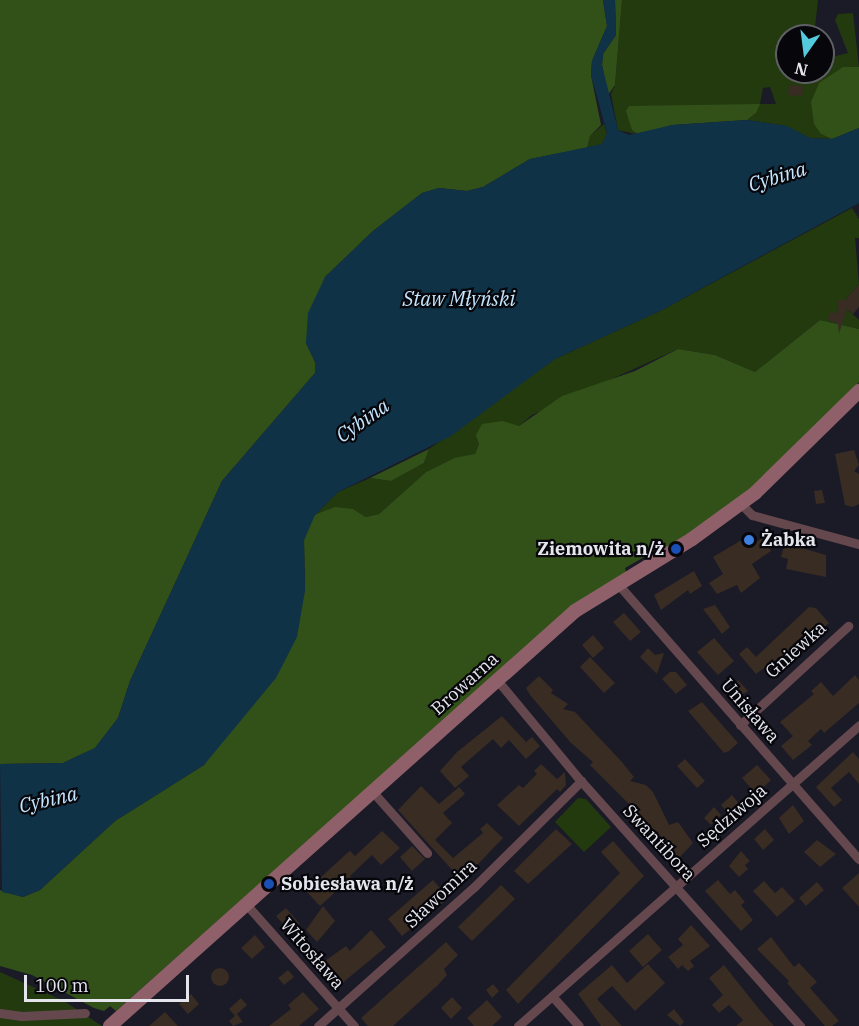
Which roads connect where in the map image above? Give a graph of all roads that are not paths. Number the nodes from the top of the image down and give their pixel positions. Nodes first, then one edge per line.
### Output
1 (859, 391) edge
2 (741, 504) junction
3 (859, 544) edge
4 (616, 583) junction
5 (848, 626) dead end
6 (497, 680) junction
7 (740, 725) junction
8 (859, 725) edge
9 (580, 781) junction
10 (792, 784) junction
11 (372, 791) junction
12 (427, 853) dead end
13 (859, 859) edge
14 (675, 886) junction
15 (246, 904) junction
16 (552, 996) junction
17 (338, 1009) junction
18 (0, 1012) edge
19 (85, 1012) dead end
20 (116, 1024) edge
21 (318, 1026) edge
22 (354, 1026) edge
23 (518, 1026) edge
24 (579, 1026) edge
25 (800, 1026) edge

1 - 2 street, Browarna
2 - 3 street
2 - 4 street, Browarna
4 - 6 street, Browarna
4 - 7 street, Unisława
5 - 7 street, Gniewka
6 - 9 street, Swantibora
6 - 11 street, Browarna
7 - 10 street, Unisława
8 - 10 street, Sędziwoja
9 - 14 street, Swantibora
9 - 17 street, Sławomira
10 - 13 street, Unisława
10 - 14 street, Sędziwoja
11 - 12 street
11 - 15 street, Browarna
14 - 16 street, Sędziwoja
14 - 25 street, Swantibora
15 - 17 street, Witosława
15 - 20 street, Browarna
16 - 23 street, Sędziwoja
16 - 24 street
17 - 21 street, Sławomira
17 - 22 street, Witosława
18 - 19 street

